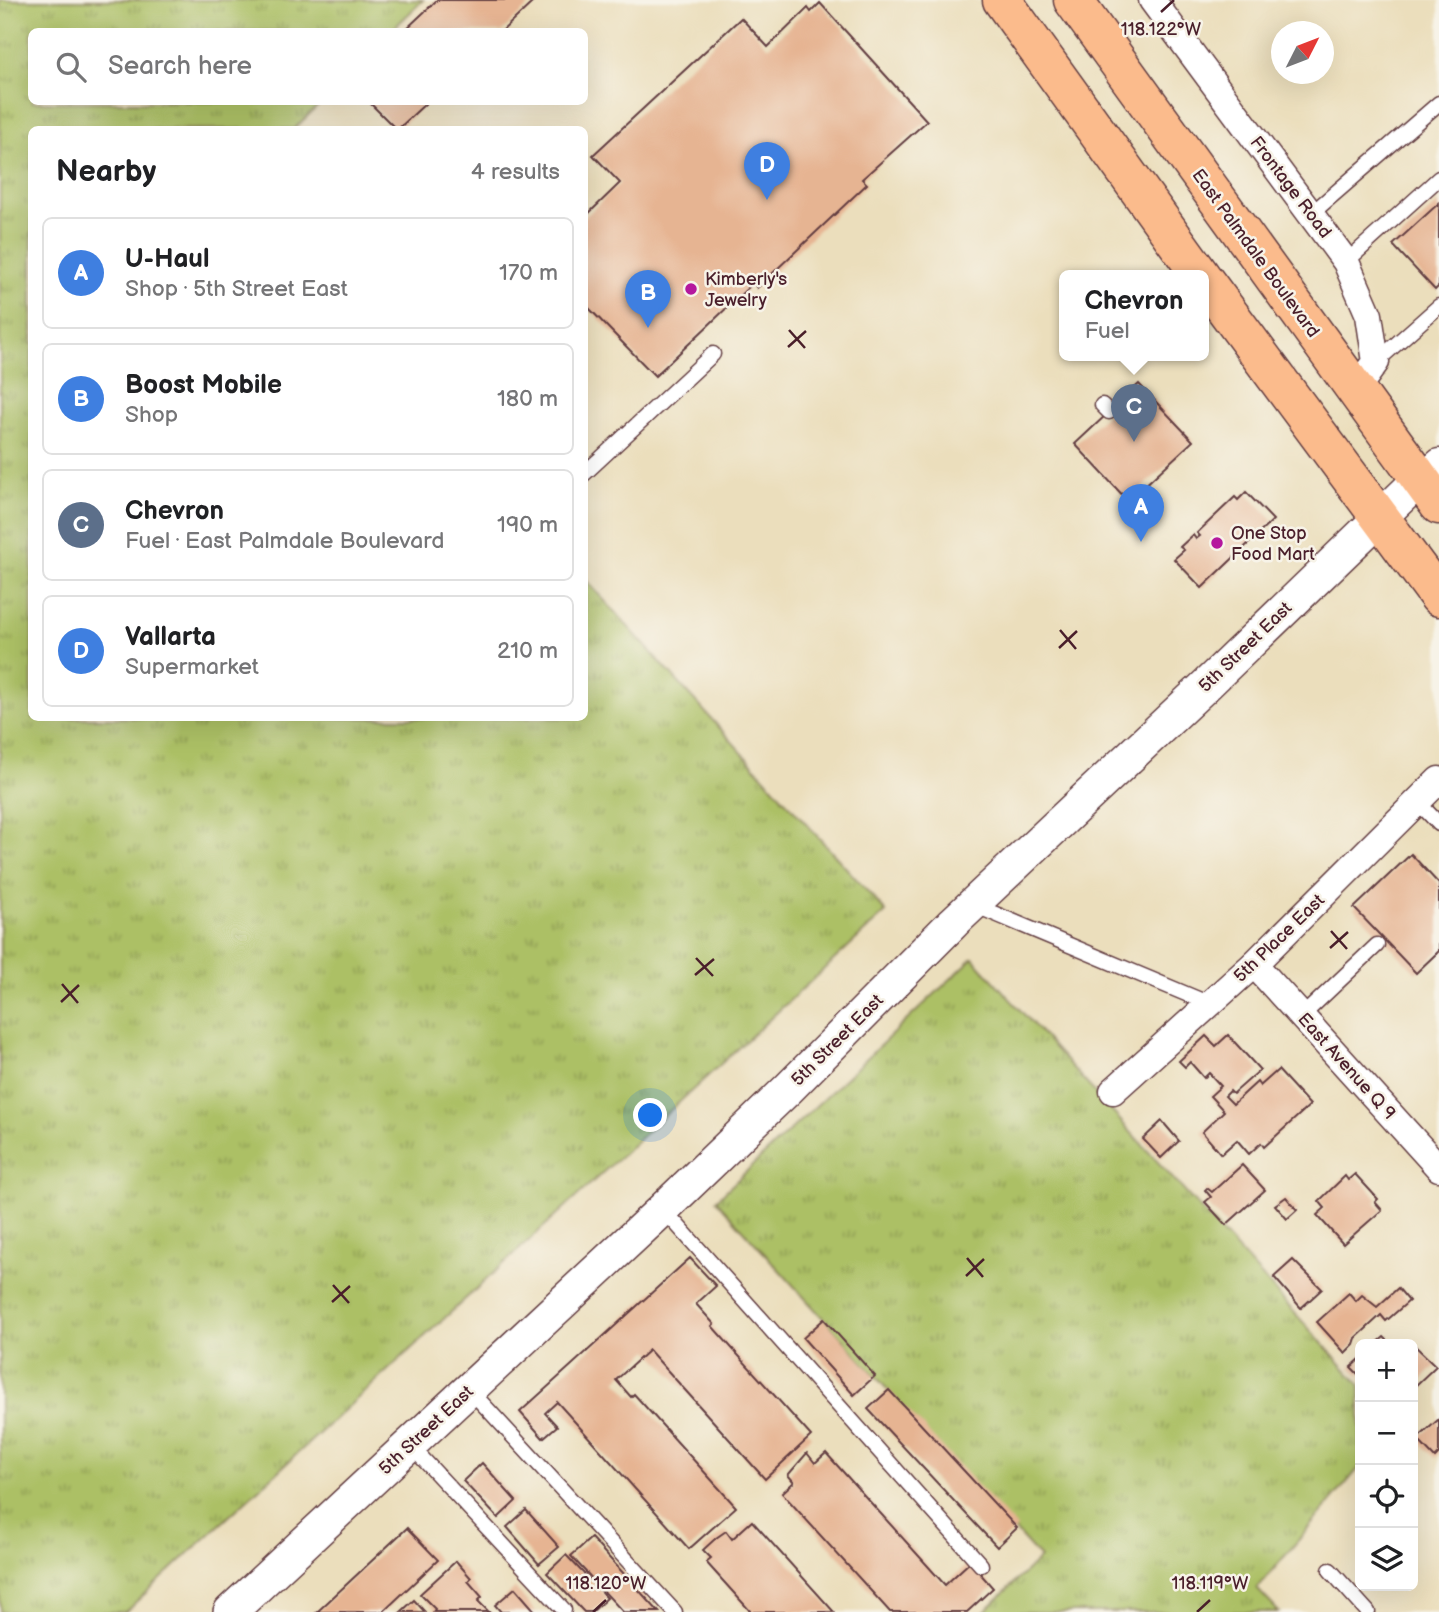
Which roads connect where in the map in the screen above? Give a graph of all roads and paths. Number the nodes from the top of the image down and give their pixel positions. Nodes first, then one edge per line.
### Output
1 (1002, 0) edge
2 (1073, 0) edge
3 (1152, 0) edge
4 (1439, 103) edge
5 (1439, 178) edge
6 (1311, 214) junction
7 (1346, 262) junction
8 (1197, 270) edge
9 (1209, 286) edge
10 (1439, 306) edge
11 (713, 354) dead end
12 (1365, 377) junction
13 (588, 470) edge
14 (1433, 482) edge
15 (1381, 516) junction
16 (1439, 597) edge
17 (1439, 780) edge
18 (1417, 802) junction
19 (1439, 824) edge
20 (973, 904) junction
21 (1377, 945) dead end
22 (1254, 964) junction
23 (1210, 1004) junction
24 (1302, 1016) junction
25 (1113, 1091) dead end
26 (1439, 1168) edge
27 (663, 1209) junction
28 (469, 1389) junction
29 (410, 1445) junction
30 (981, 1565) dead end
31 (1330, 1570) dead end
32 (564, 1610) edge
33 (230, 1612) edge
34 (675, 1612) edge
35 (1368, 1612) edge

1 - 8 highway
2 - 12 highway, East Palmdale Boulevard
3 - 6 street, Frontage Road
4 - 6 lane
5 - 7 lane
6 - 7 street, Frontage Road
7 - 12 street, Frontage Road
9 - 15 highway
10 - 12 lane
11 - 13 lane
12 - 14 highway, East Palmdale Boulevard
14 - 15 street, 5th Street East
15 - 16 highway
15 - 20 street, 5th Street East
17 - 18 street, 5th Place East
18 - 19 lane
18 - 22 street, 5th Place East
20 - 23 lane
20 - 27 street, 5th Street East
21 - 24 lane
22 - 23 street, 5th Place East
22 - 24 street, East Avenue Q 9
23 - 25 street, 5th Place East
24 - 26 street, East Avenue Q 9
27 - 28 street, 5th Street East
27 - 30 lane
28 - 29 street, 5th Street East
28 - 34 lane
29 - 32 lane
29 - 33 street, 5th Street East
31 - 35 lane

